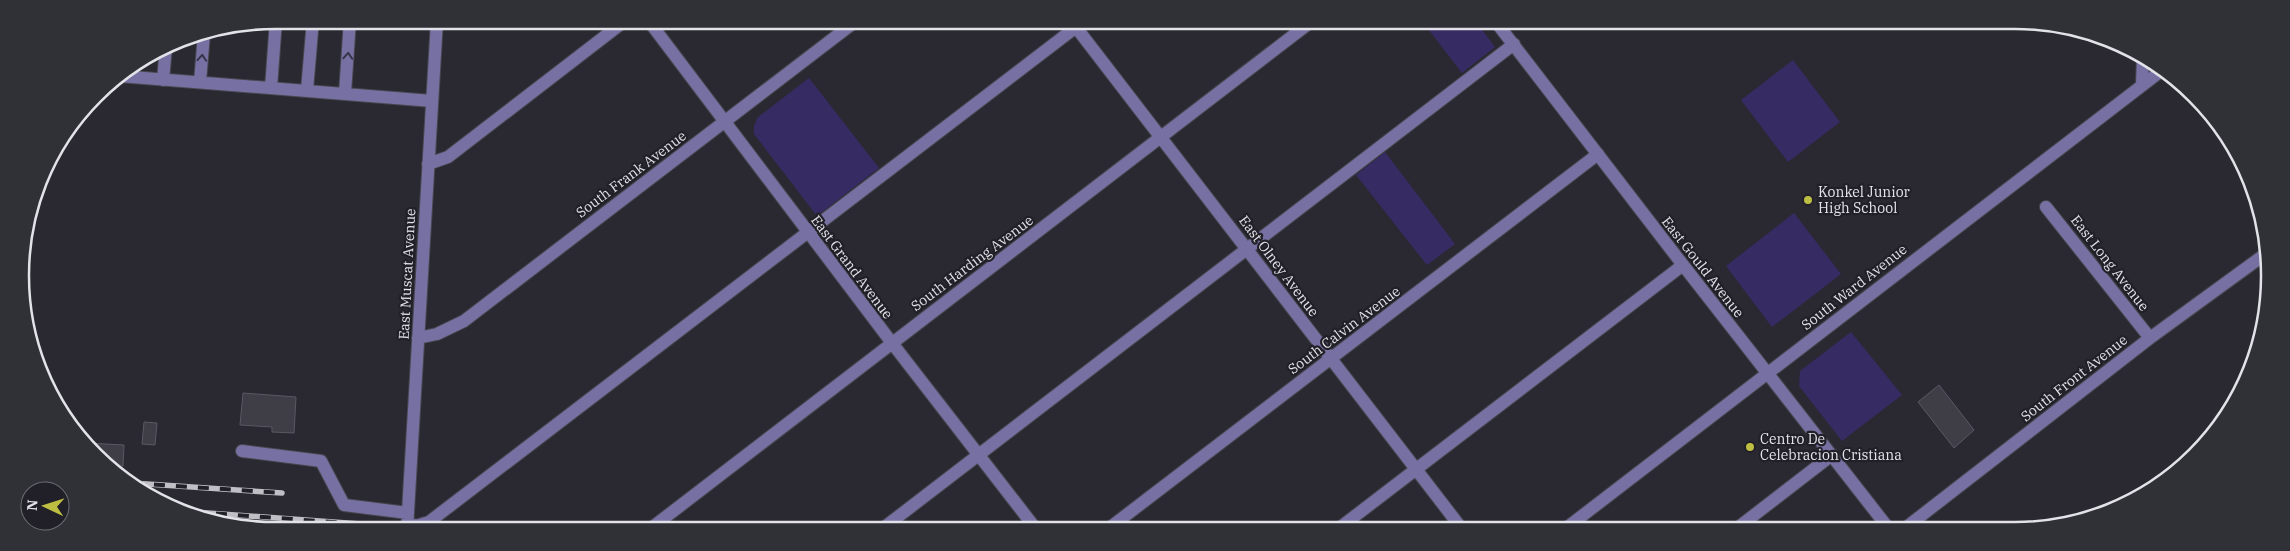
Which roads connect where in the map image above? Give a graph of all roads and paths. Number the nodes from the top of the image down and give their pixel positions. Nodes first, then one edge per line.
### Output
1 (275, 29) edge
2 (311, 29) edge
3 (349, 29) edge
4 (436, 29) edge
5 (614, 29) edge
6 (655, 29) edge
7 (846, 29) edge
8 (1069, 29) edge
9 (1081, 29) edge
10 (1302, 29) edge
11 (1502, 29) edge
12 (204, 40) edge
13 (1514, 44) junction
14 (165, 54) edge
15 (2143, 65) edge
16 (2157, 74) edge
17 (130, 76) edge
18 (163, 80) junction
19 (200, 82) junction
20 (2142, 85) junction
21 (271, 88) junction
22 (307, 90) junction
23 (345, 93) junction
24 (432, 101) junction
25 (724, 123) junction
26 (1161, 138) junction
27 (1598, 154) junction
28 (428, 164) junction
29 (2046, 207) dead end
30 (808, 233) junction
31 (1246, 248) junction
32 (2261, 257) edge
33 (1683, 265) junction
34 (418, 338) junction
35 (2150, 338) junction
36 (892, 344) junction
37 (1331, 359) junction
38 (1768, 373) junction
39 (242, 451) dead end
40 (980, 455) junction
41 (1832, 456) junction
42 (1416, 469) junction
43 (404, 522) edge
44 (407, 522) edge
45 (429, 522) edge
46 (659, 522) edge
47 (891, 522) edge
48 (1031, 522) edge
49 (1117, 522) edge
50 (1347, 522) edge
51 (1457, 522) edge
52 (1575, 522) edge
53 (1745, 522) edge
54 (1884, 522) edge
55 (1913, 522) edge

1 - 21 street
2 - 22 street
23 -> 3 street
4 - 24 street, East Muscat Avenue
5 - 28 street
6 - 25 street, East Grand Avenue
7 - 25 street, South Frank Avenue
8 - 30 street
9 - 26 street, East Olney Avenue
10 - 26 street, South Harding Avenue
11 - 13 street, East Gould Avenue
19 -> 12 street
13 - 27 street, East Gould Avenue
13 - 31 street
14 - 18 street
15 - 20 street
16 - 20 street, South Ward Avenue
17 - 18 street
18 - 19 street
19 - 21 street
20 - 38 street, South Ward Avenue
21 - 22 street
22 - 23 street
23 - 24 street
24 - 28 street, East Muscat Avenue
25 - 30 street, East Grand Avenue
25 - 34 street, South Frank Avenue
26 - 31 street, East Olney Avenue
26 - 36 street, South Harding Avenue
27 - 33 street, East Gould Avenue
27 - 37 street, South Calvin Avenue
28 - 34 street, East Muscat Avenue
29 - 35 street, East Long Avenue
30 - 36 street, East Grand Avenue
30 - 45 street
31 - 37 street, East Olney Avenue
31 - 40 street
32 - 35 street, South Front Avenue
33 - 38 street, East Gould Avenue
33 - 42 street
34 - 44 street, East Muscat Avenue
35 - 55 street, South Front Avenue
36 - 40 street, East Grand Avenue
36 - 46 street, South Harding Avenue
37 - 42 street, East Olney Avenue
37 - 49 street, South Calvin Avenue
38 - 41 street, East Gould Avenue
38 - 52 street, South Ward Avenue
39 - 43 street
40 - 47 street
40 - 48 street, East Grand Avenue
41 - 53 street
41 - 54 street, East Gould Avenue
42 - 50 street
42 - 51 street, East Olney Avenue

